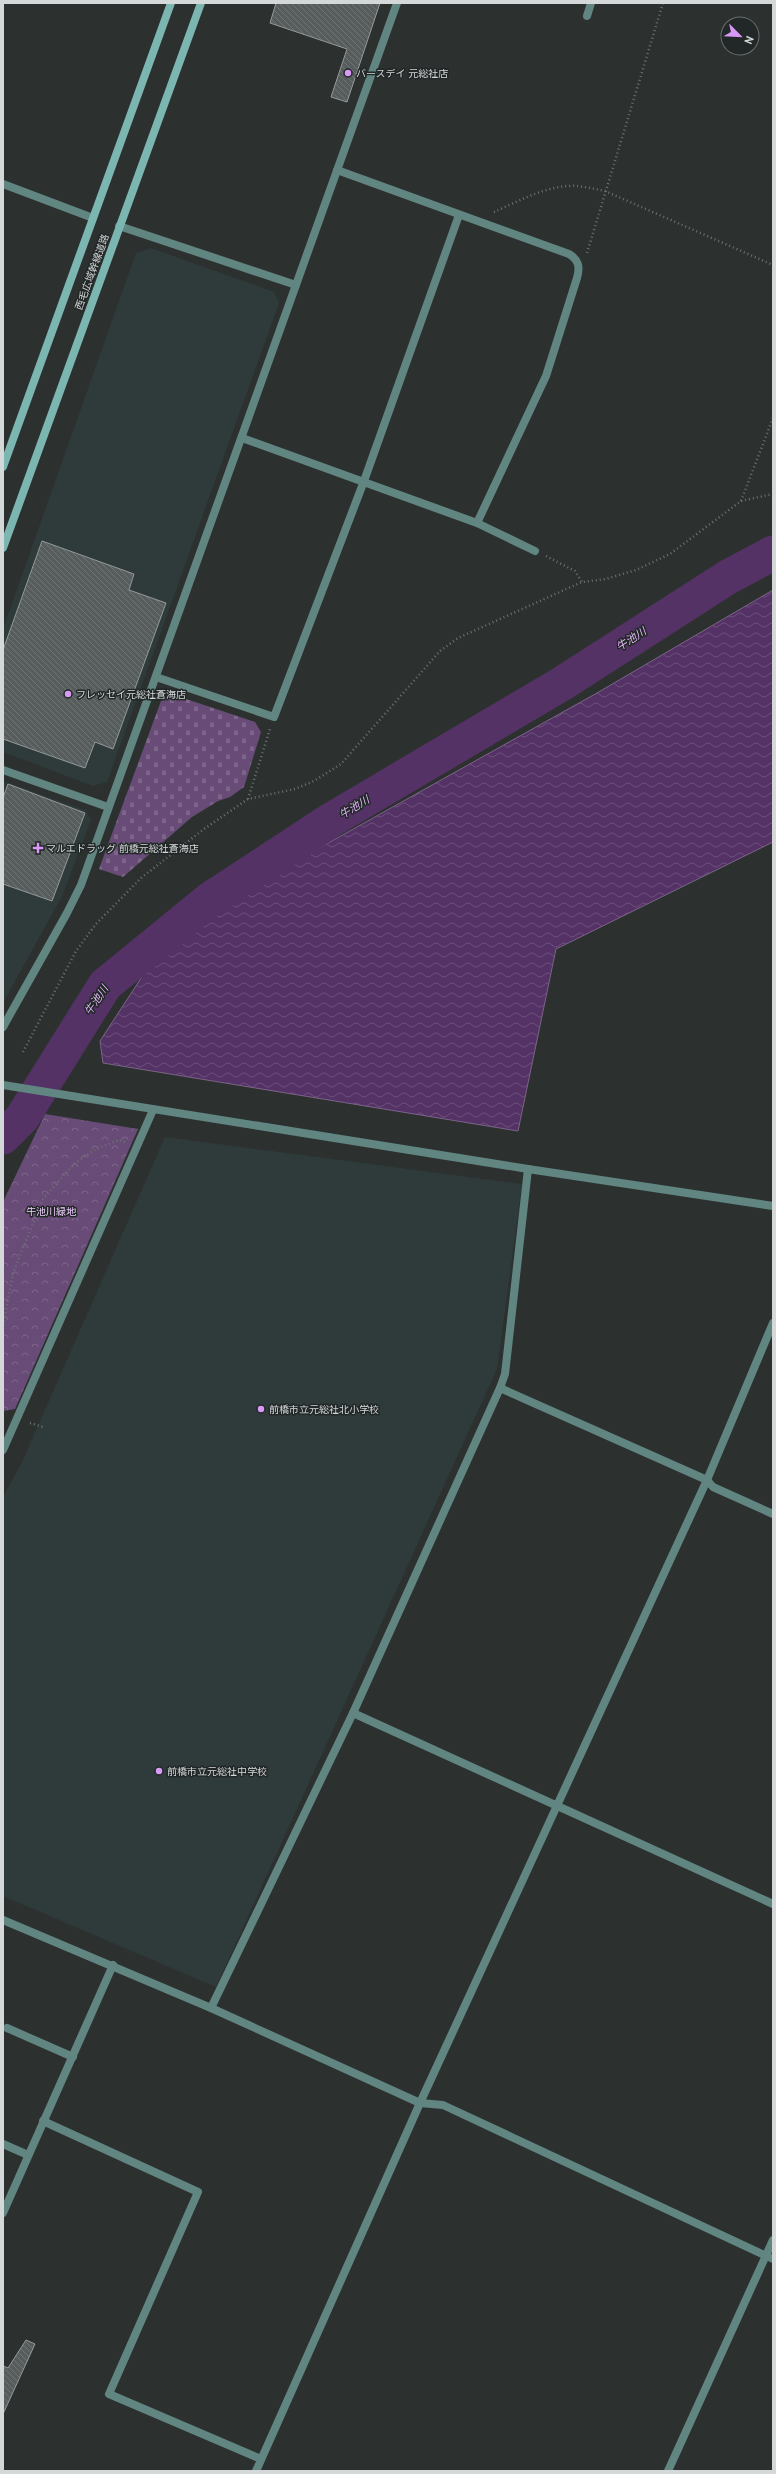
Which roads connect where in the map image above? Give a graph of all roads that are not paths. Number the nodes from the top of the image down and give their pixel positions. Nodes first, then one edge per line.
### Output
1 (171, 3) edge
2 (201, 3) edge
3 (397, 3) edge
4 (591, 3) edge
5 (587, 16) dead end
6 (338, 170) junction
7 (3, 184) edge
8 (460, 215) junction
9 (93, 218) junction
10 (119, 226) junction
11 (296, 285) junction
12 (242, 438) junction
13 (3, 468) edge
14 (364, 481) junction
15 (477, 523) junction
16 (3, 548) edge
17 (535, 551) road end
18 (156, 677) junction
19 (3, 770) edge
20 (108, 807) junction
21 (3, 1027) edge
22 (3, 1085) edge
23 (154, 1110) junction
24 (528, 1169) junction
25 (773, 1206) edge
26 (773, 1323) edge
27 (500, 1388) junction
28 (3, 1450) edge
29 (707, 1480) junction
30 (773, 1514) edge
31 (352, 1713) junction
32 (558, 1806) junction
33 (773, 1904) edge
34 (3, 1920) edge
35 (113, 1965) junction
36 (211, 2008) junction
37 (7, 2028) dead end
38 (73, 2057) junction
39 (420, 2103) junction
40 (43, 2121) junction
41 (3, 2144) edge
42 (28, 2155) junction
43 (3, 2213) edge
44 (773, 2240) edge
45 (769, 2258) edge
46 (261, 2459) junction
47 (256, 2471) edge
48 (668, 2471) edge

1 - 9 main road, 西毛広域幹線道路
2 - 10 main road, 西毛広域幹線道路
3 - 6 street
4 - 5 street
6 - 8 street
6 - 11 street
7 - 9 street
8 - 14 street
8 - 15 street
9 - 13 main road, 西毛広域幹線道路
10 - 11 street
10 - 16 main road, 西毛広域幹線道路
11 - 12 street
12 - 14 street
12 - 18 street
14 - 15 street
14 - 18 street
15 - 17 street
18 - 20 street
19 - 20 street
20 - 21 street
22 - 23 street
23 - 24 street
23 - 28 street
24 - 25 street
24 - 27 street
26 - 29 street
27 - 29 street
27 - 31 street
29 - 30 street
29 - 32 street
31 - 32 street
31 - 36 street
32 - 33 street
32 - 39 street
34 - 35 street
35 - 36 street
35 - 38 street
36 - 39 street
37 - 38 street
38 - 40 street
39 - 45 street
39 - 46 street
40 - 42 street
40 - 46 street
41 - 42 street
42 - 43 street
44 - 45 street
45 - 48 street
46 - 47 street

